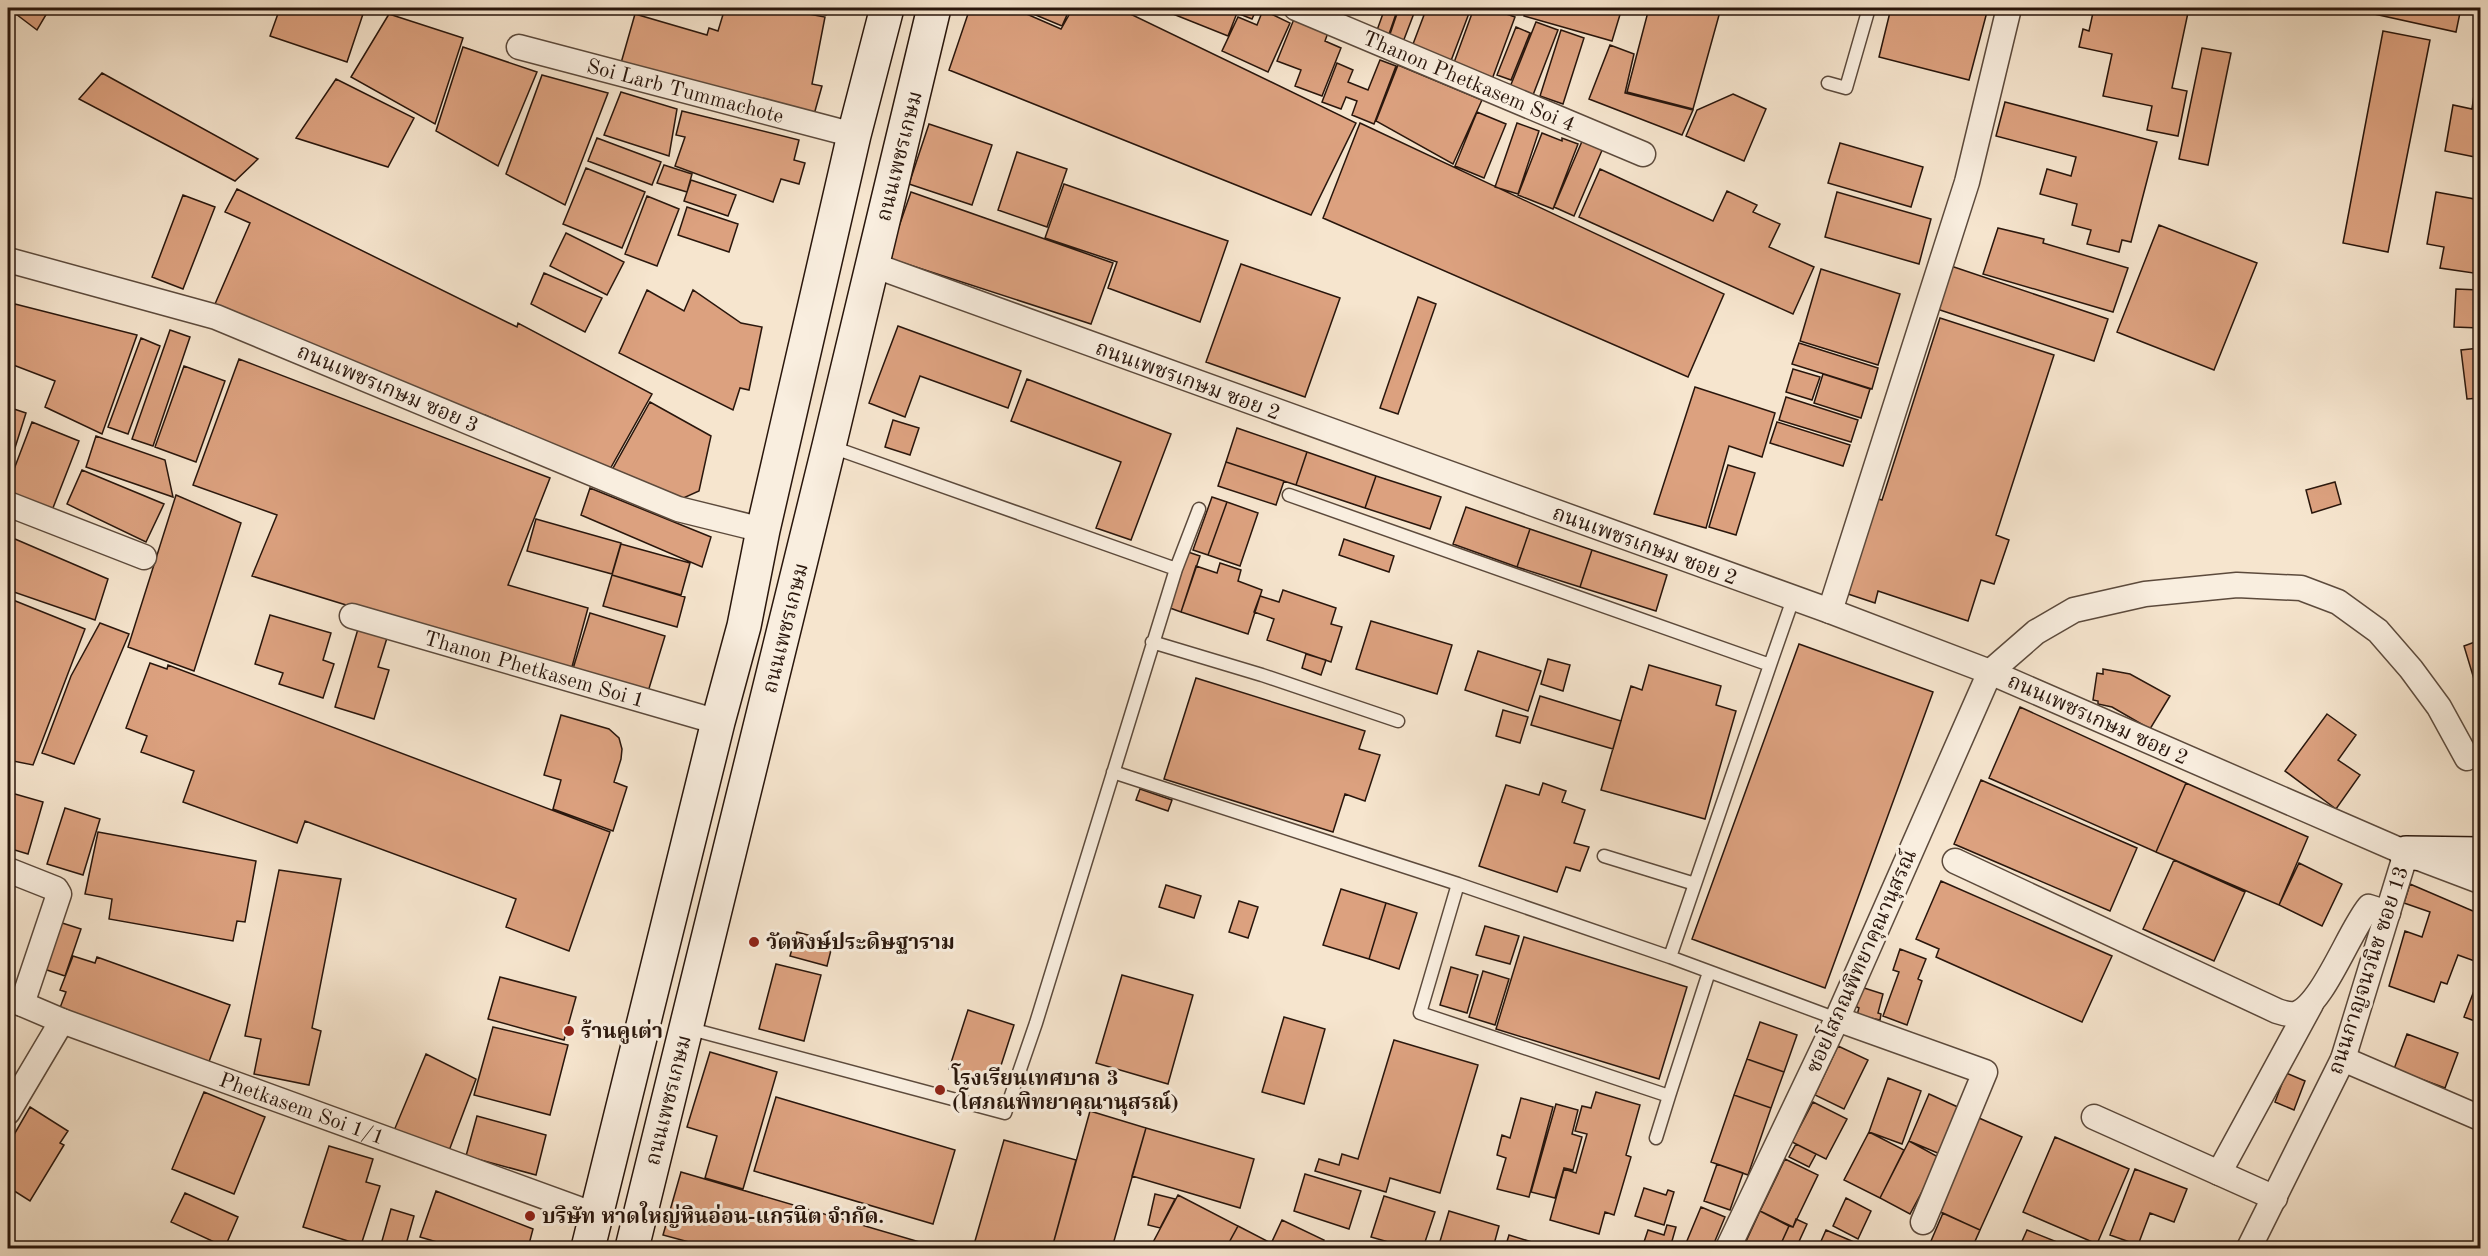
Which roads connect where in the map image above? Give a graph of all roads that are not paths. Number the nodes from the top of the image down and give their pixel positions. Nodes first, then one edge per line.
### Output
1 (887, 8) edge
2 (934, 8) edge
3 (1296, 8) edge
4 (1869, 8) edge
5 (2009, 8) edge
6 (519, 47) dead end
7 (1828, 83) dead end
8 (854, 135) junction
9 (1643, 154) dead end
10 (8, 260) edge
11 (873, 265) junction
12 (830, 446) junction
13 (1289, 495) dead end
14 (8, 504) edge
15 (1199, 509) dead end
16 (763, 530) junction
17 (144, 557) dead end
18 (1176, 569) junction
19 (1793, 599) junction
20 (1830, 611) junction
21 (352, 616) dead end
22 (744, 626) junction
23 (782, 641) junction
24 (1152, 642) junction
25 (1770, 665) junction
26 (1990, 672) junction
27 (1398, 721) dead end
28 (718, 722) junction
29 (2467, 758) dead end
30 (1113, 772) junction
31 (2406, 853) junction
32 (2481, 854) edge
33 (1604, 856) dead end
34 (1955, 861) dead end
35 (8, 870) edge
36 (2481, 881) edge
37 (1458, 884) junction
38 (1695, 884) junction
39 (2388, 913) junction
40 (1670, 957) junction
41 (1709, 972) junction
42 (15, 1001) edge
43 (2311, 1004) junction
44 (1837, 1018) junction
45 (62, 1021) junction
46 (686, 1028) junction
47 (2343, 1059) junction
48 (1669, 1096) junction
49 (8, 1112) edge
50 (2094, 1117) dead end
51 (2481, 1118) edge
52 (1656, 1137) dead end
53 (2219, 1173) junction
54 (2275, 1198) junction
55 (595, 1215) junction
56 (1923, 1222) dead end
57 (588, 1248) edge
58 (632, 1248) edge
59 (1728, 1248) edge
60 (2249, 1248) edge

1 - 8 main road, ถนนเพชรเกษม
2 - 11 main road, ถนนเพชรเกษม
3 - 9 street, Thanon Phetkasem Soi 4
4 - 7 lane
5 - 20 street
6 - 8 street, Soi Larb Tummachote
8 - 16 main road, ถนนเพชรเกษม
10 - 16 street, ถนนเพชรเกษม ซอย 3
11 - 12 main road, ถนนเพชรเกษม
11 - 19 street, ถนนเพชรเกษม ซอย 2
12 - 18 lane
12 - 23 main road, ถนนเพชรเกษม
13 - 25 lane
14 - 17 street
15 - 18 lane
16 - 22 main road, ถนนเพชรเกษม
18 - 24 lane
19 - 20 street, ถนนเพชรเกษม ซอย 2
19 - 25 lane
20 - 26 street, ถนนเพชรเกษม ซอย 2
21 - 28 street, Thanon Phetkasem Soi 1
22 - 23 main road
22 - 28 main road, ถนนเพชรเกษม
23 - 46 main road, ถนนเพชรเกษม
24 - 27 lane
24 - 30 lane
25 - 38 lane
26 - 29 street
26 - 31 street, ถนนเพชรเกษม ซอย 2
26 - 44 street, ซอยโสภณพิทยาคุณานุสรณ์
28 - 55 main road, ถนนเพชรเกษม
30 - 37 lane
30 - 46 lane
31 - 32 main road
31 - 36 street, ถนนเพชรเกษม ซอย 2
31 - 39 street, ถนนกาญจนวนิช ซอย 13
33 - 38 lane
34 - 43 street
35 - 42 street
37 - 40 lane
37 - 48 lane
38 - 40 lane
39 - 43 street
39 - 47 street, ถนนกาญจนวนิช ซอย 13
40 - 41 lane
41 - 44 lane
41 - 48 lane
42 - 45 street, Phetkasem Soi 1/1
43 - 53 street
44 - 56 street
44 - 59 street, ซอยโสภณพิทยาคุณานุสรณ์
45 - 49 street
45 - 55 street, Phetkasem Soi 1/1
46 - 58 main road, ถนนเพชรเกษม
47 - 51 street
47 - 54 street, ถนนกาญจนวนิช ซอย 13
48 - 52 lane
50 - 53 street
53 - 54 street
54 - 60 street, ถนนกาญจนวนิช ซอย 13
55 - 57 main road, ถนนเพชรเกษม

